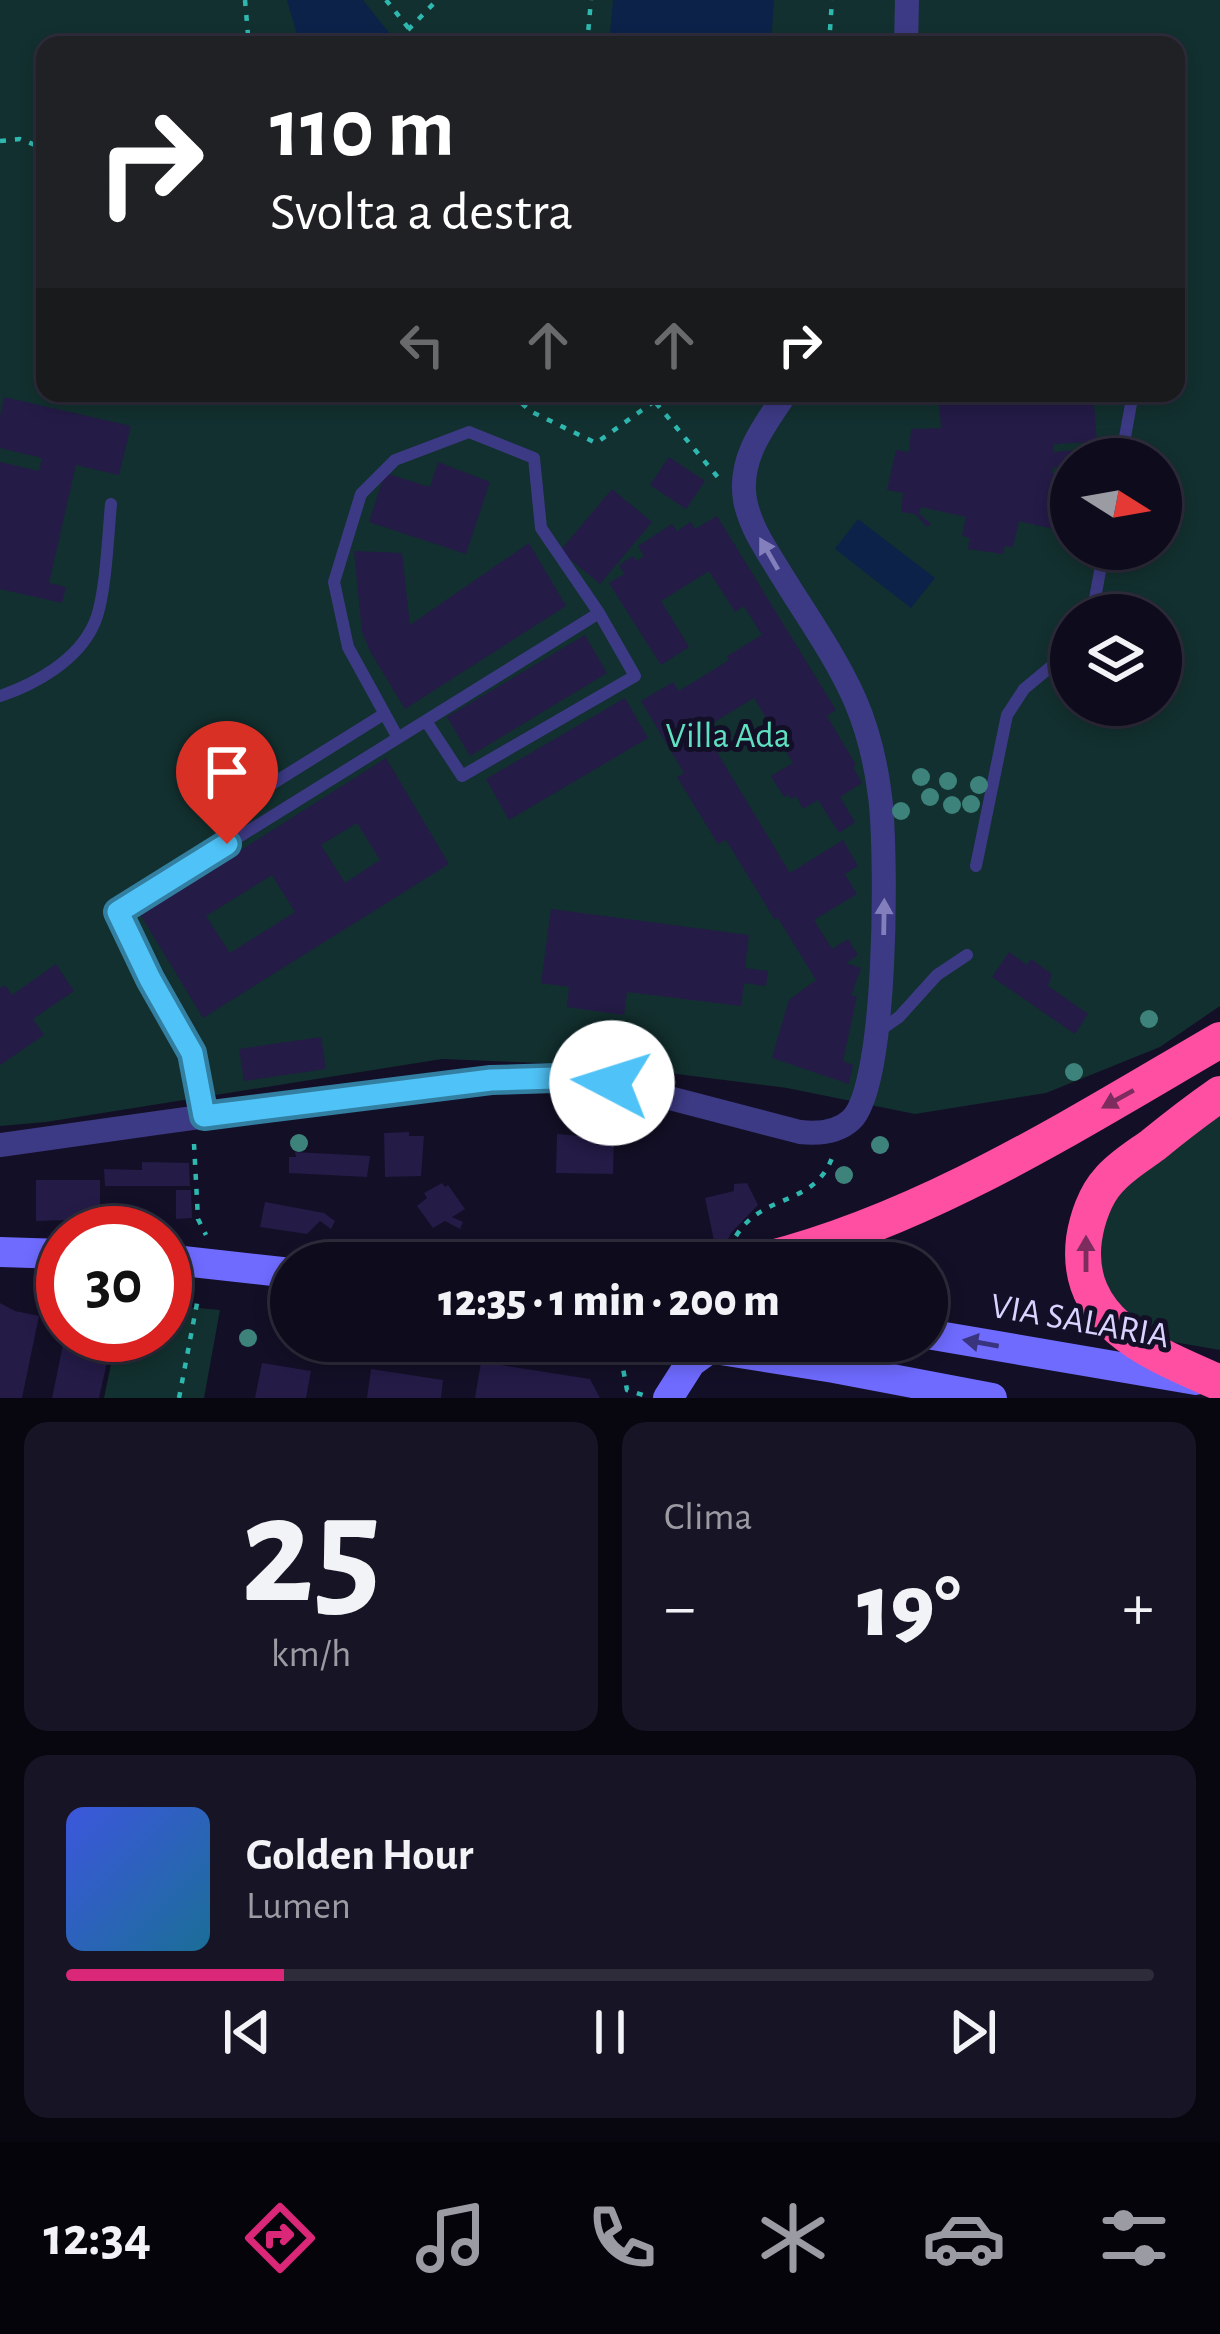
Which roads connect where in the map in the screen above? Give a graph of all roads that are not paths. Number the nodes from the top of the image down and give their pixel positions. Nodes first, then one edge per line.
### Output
1 (908, 0) edge
2 (906, 36) edge
3 (780, 402) edge
4 (1131, 402) edge
5 (1125, 438) edge
6 (110, 503) dead end
7 (599, 613) junction
8 (1050, 667) edge
9 (0, 696) edge
10 (384, 713) junction
11 (426, 721) junction
12 (398, 738) junction
13 (236, 807) dead end
14 (976, 866) dead end
15 (968, 955) dead end
16 (875, 1033) junction
17 (1220, 1040) edge
18 (1220, 1094) edge
19 (204, 1116) junction
20 (0, 1144) edge
21 (811, 1242) edge
22 (0, 1252) edge
23 (36, 1253) edge
24 (192, 1262) edge
25 (270, 1271) edge
26 (948, 1338) edge
27 (693, 1362) edge
28 (793, 1362) edge
29 (1220, 1384) edge
30 (924, 1392) edge
31 (653, 1396) edge
32 (992, 1398) edge

1 - 2 street
16 -> 3 street
4 - 5 lane
6 - 9 lane
7 - 10 lane
7 - 11 lane
7 - 11 lane
8 - 14 lane
10 - 12 lane
10 - 13 lane
11 - 12 lane
12 - 19 lane
15 - 16 lane
16 - 19 street
17 -> 21 highway
29 -> 18 highway
19 - 20 street
22 - 23 main road
24 - 25 main road
29 -> 26 main road, VIA SALARIA
27 - 31 main road
28 - 30 main road
30 - 32 main road

